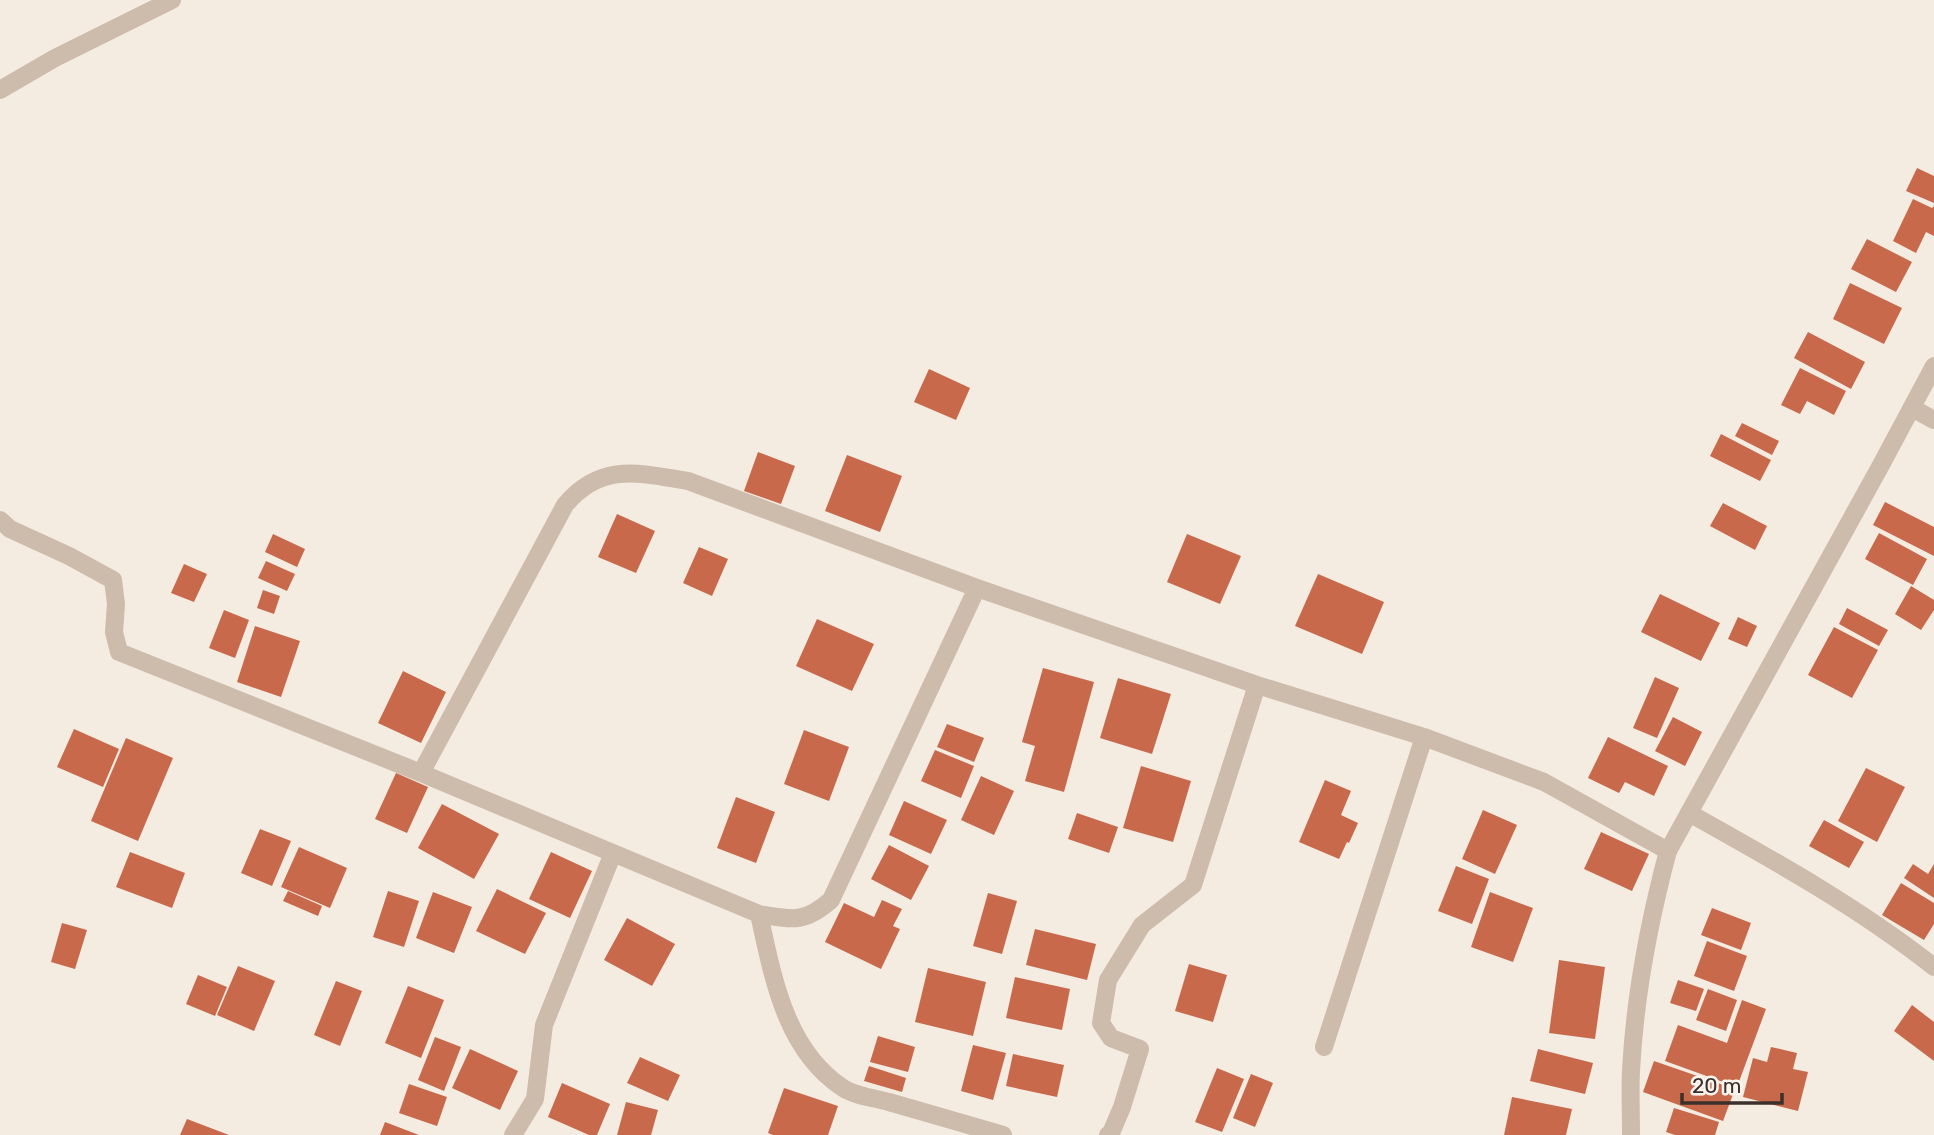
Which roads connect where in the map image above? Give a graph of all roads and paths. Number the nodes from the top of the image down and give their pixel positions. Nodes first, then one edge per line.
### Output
1 (172, 0) edge
2 (0, 90) edge
3 (1934, 366) edge
4 (1912, 408) junction
5 (1934, 421) edge
6 (0, 520) edge
7 (977, 588) junction
8 (1257, 685) junction
9 (1424, 737) junction
10 (421, 773) junction
11 (1689, 813) junction
12 (1668, 851) junction
13 (613, 853) junction
14 (759, 914) junction
15 (1934, 967) edge
16 (1324, 1047) dead end
17 (513, 1135) edge
18 (1003, 1135) edge
19 (1108, 1135) edge
20 (1631, 1135) edge

1 - 2 street
3 - 4 street
4 - 5 street
4 - 11 street
6 - 10 street
7 - 8 street
7 - 10 street
7 - 14 street
8 - 9 street
8 - 19 street
9 - 12 street
9 - 16 street
10 - 13 street
11 - 12 street
11 - 15 street
12 - 20 street
13 - 14 street
13 - 17 street
14 - 18 street

